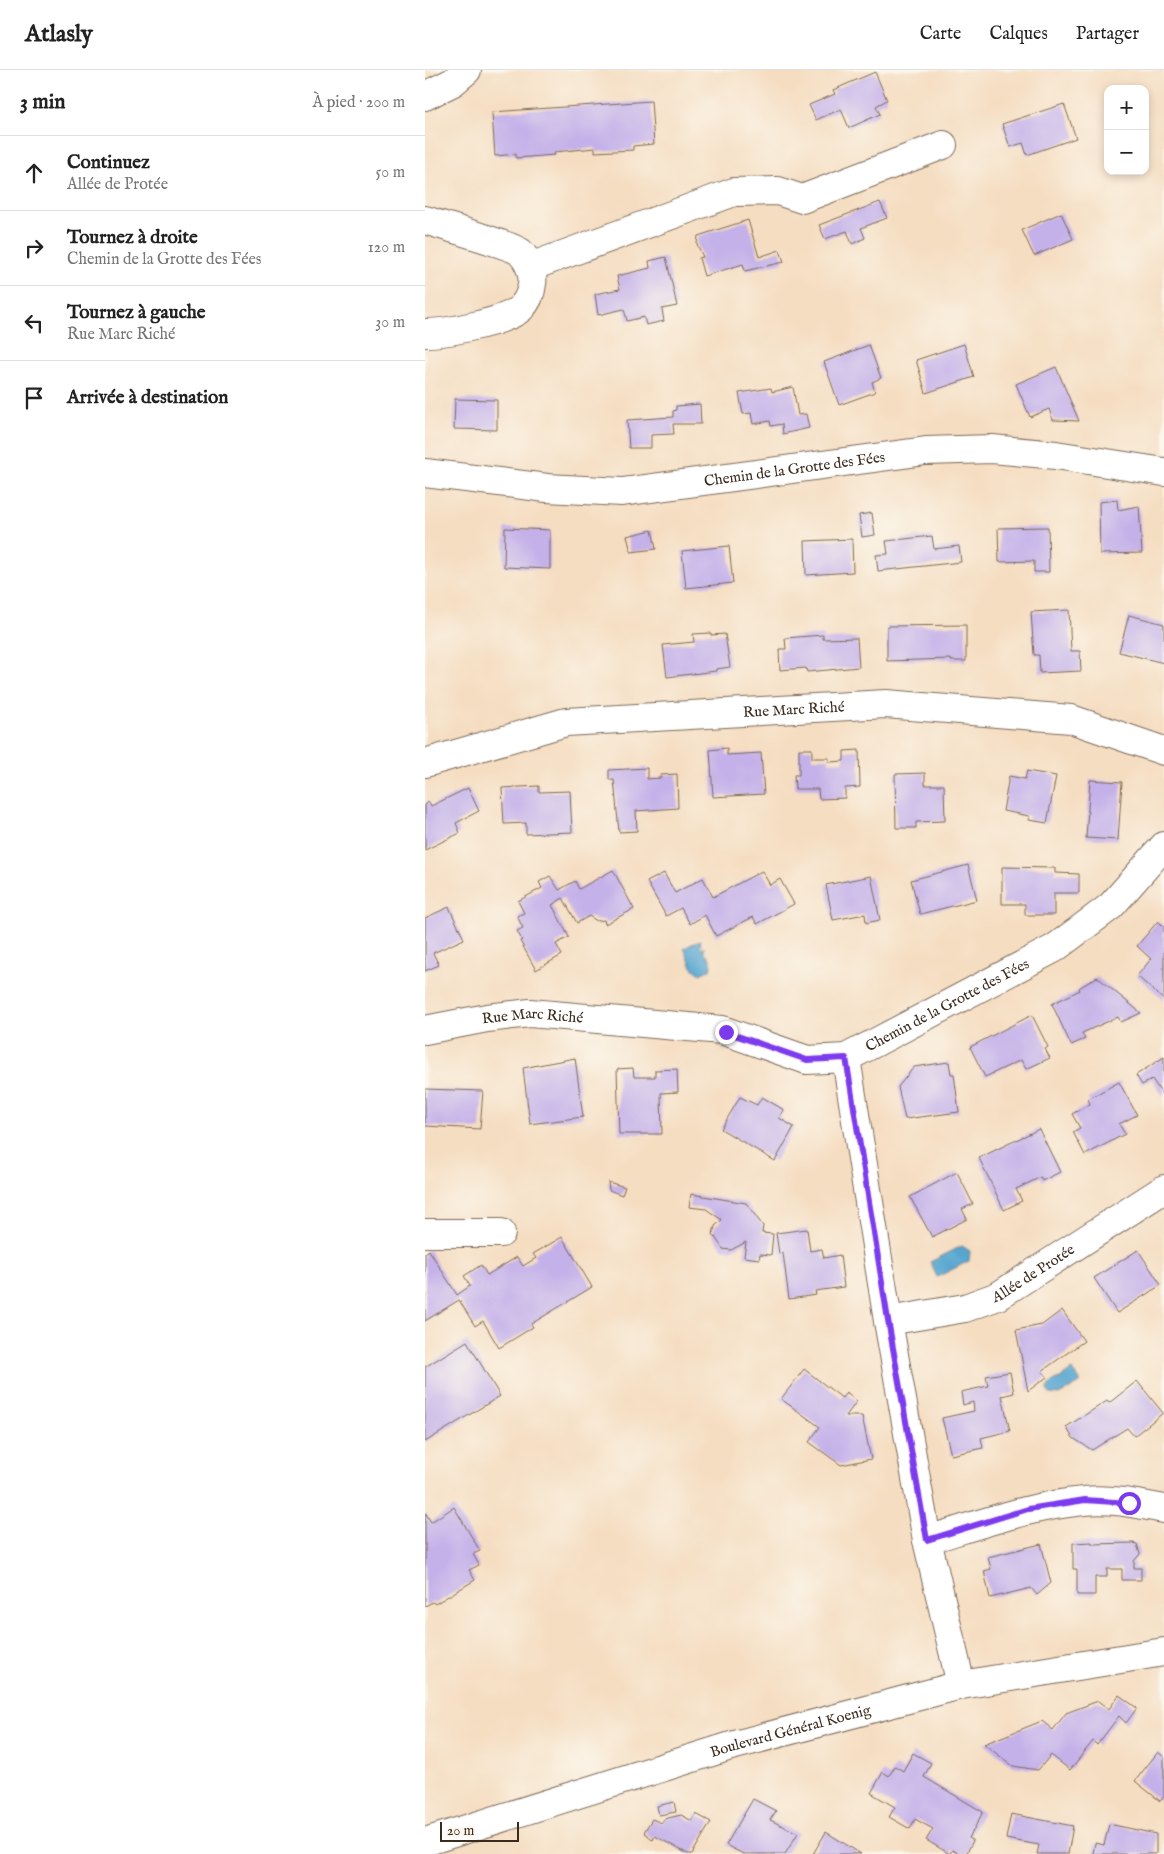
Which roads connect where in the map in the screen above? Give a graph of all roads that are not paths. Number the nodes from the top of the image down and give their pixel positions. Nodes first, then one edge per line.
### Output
1 (467, 70) edge
2 (425, 96) edge
3 (943, 145) dead end
4 (425, 220) edge
5 (530, 267) junction
6 (425, 333) edge
7 (425, 472) edge
8 (1164, 472) edge
9 (1164, 750) edge
10 (425, 763) edge
11 (1164, 846) edge
12 (425, 1030) edge
13 (846, 1058) junction
14 (1164, 1189) edge
15 (425, 1233) edge
16 (501, 1233) dead end
17 (888, 1320) junction
18 (1164, 1509) edge
19 (927, 1540) junction
20 (1164, 1652) edge
21 (961, 1685) junction
22 (425, 1842) edge

1 - 2 street
3 - 5 street
4 - 5 street
5 - 6 street
7 - 8 street, Chemin de la Grotte des Fées
9 - 10 street, Rue Marc Riché
11 - 13 street, Chemin de la Grotte des Fées
12 - 13 street, Rue Marc Riché
13 - 17 street
14 - 17 street, Allée de Protée
15 - 16 street
17 - 19 street
18 - 19 street
19 - 21 street
20 - 21 street, Boulevard Général Koenig
21 - 22 street, Boulevard Général Koenig

